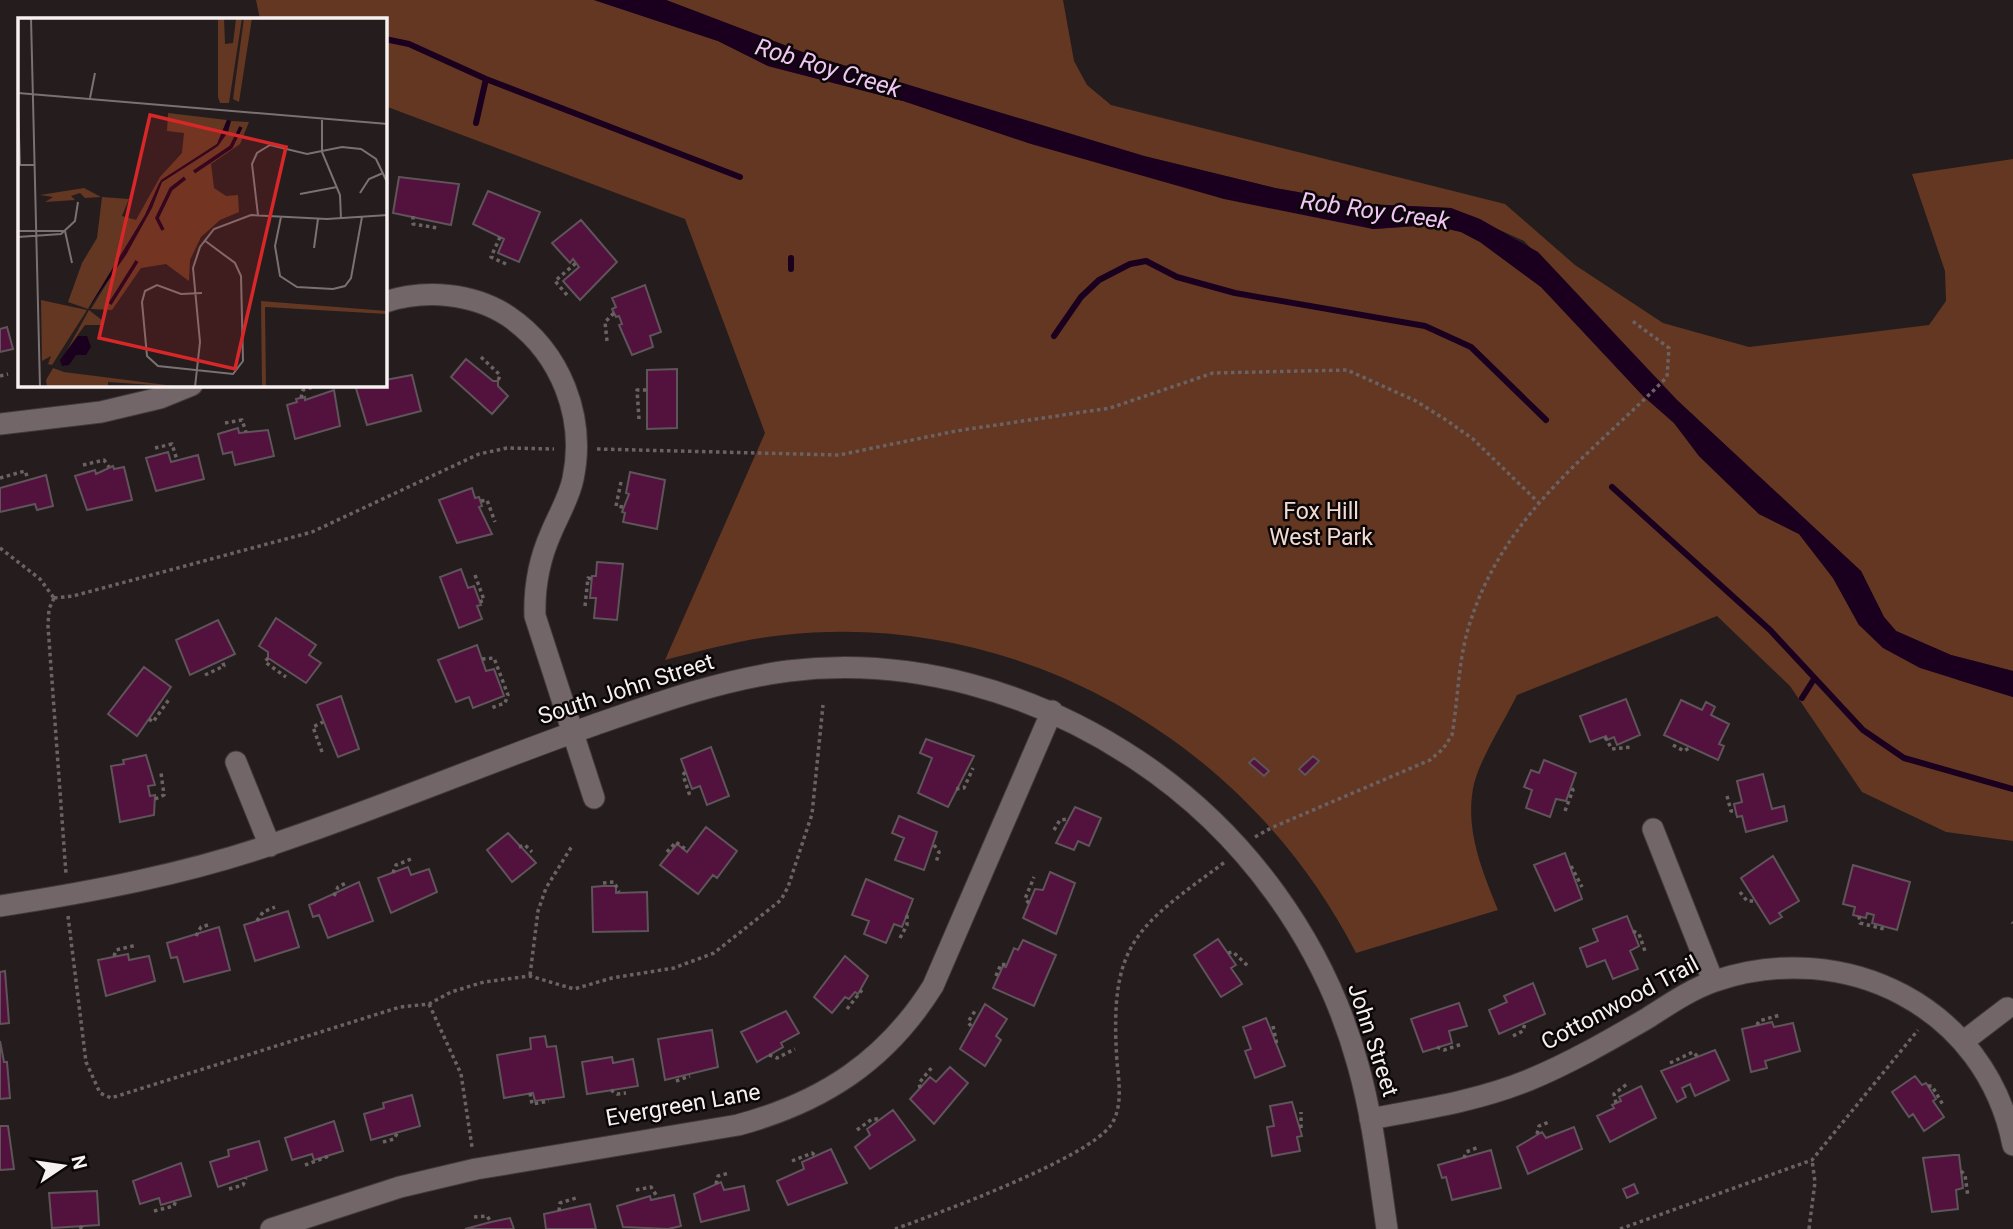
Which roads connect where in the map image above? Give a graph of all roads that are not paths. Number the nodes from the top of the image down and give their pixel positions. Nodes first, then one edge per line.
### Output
1 (387, 302) edge
2 (187, 387) edge
3 (0, 424) edge
4 (1052, 711) junction
5 (575, 732) junction
6 (236, 762) dead end
7 (594, 798) dead end
8 (1653, 829) dead end
9 (270, 846) junction
10 (1242, 848) joint
11 (0, 906) edge
12 (1713, 981) junction
13 (2007, 1008) dead end
14 (1964, 1041) junction
15 (1370, 1119) junction
16 (2013, 1144) edge
17 (271, 1229) edge
18 (1387, 1229) edge

1 - 5 street
2 - 3 street
4 - 5 street, South John Street
4 - 10 street, South John Street
4 - 17 street, Evergreen Lane
5 - 7 street
5 - 9 street, South John Street
6 - 9 street
8 - 12 street
9 - 11 street, South John Street
10 - 15 street, John Street
12 - 14 street, Cottonwood Trail
12 - 15 street, Cottonwood Trail
13 - 14 street
14 - 16 street, Cottonwood Trail
15 - 18 street, John Street

